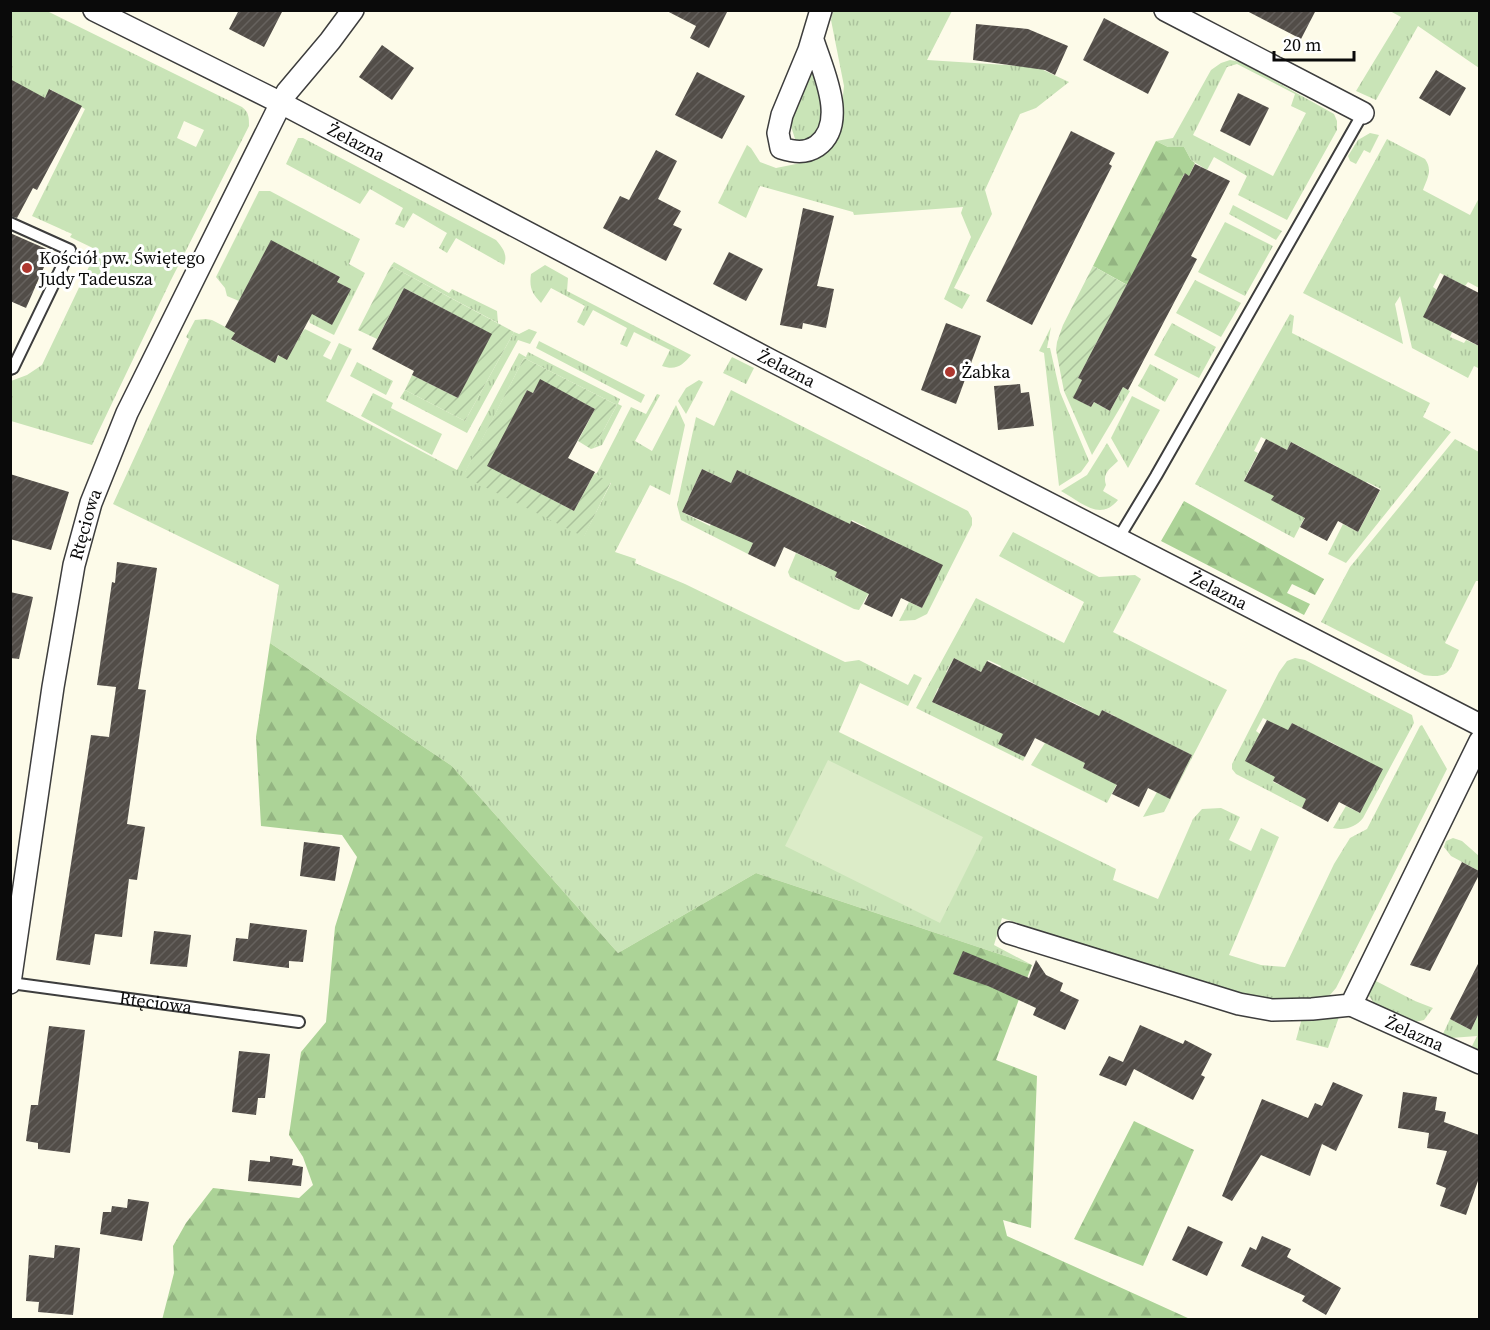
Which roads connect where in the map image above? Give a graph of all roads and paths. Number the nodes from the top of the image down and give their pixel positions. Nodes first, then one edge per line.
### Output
1 (94, 10) edge
2 (353, 10) edge
3 (821, 10) edge
4 (1165, 10) edge
5 (813, 40) junction
6 (281, 103) junction
7 (1362, 113) joint
8 (10, 223) edge
9 (10, 369) edge
10 (1118, 539) junction
11 (1479, 725) edge
12 (1479, 741) edge
13 (1009, 933) dead end
14 (10, 983) edge
15 (1351, 1005) junction
16 (299, 1022) dead end
17 (1479, 1063) edge

1 - 6 street, Żelazna
2 - 6 street, Rtęciowa
3 - 5 street
4 - 7 street
5 - 5 street
6 - 10 street, Żelazna
6 - 14 street, Rtęciowa
7 - 10 lane
8 - 9 lane
10 - 11 street, Żelazna
12 - 15 street
13 - 15 street, Żelazna
14 - 16 lane, Rtęciowa
15 - 17 street, Żelazna

